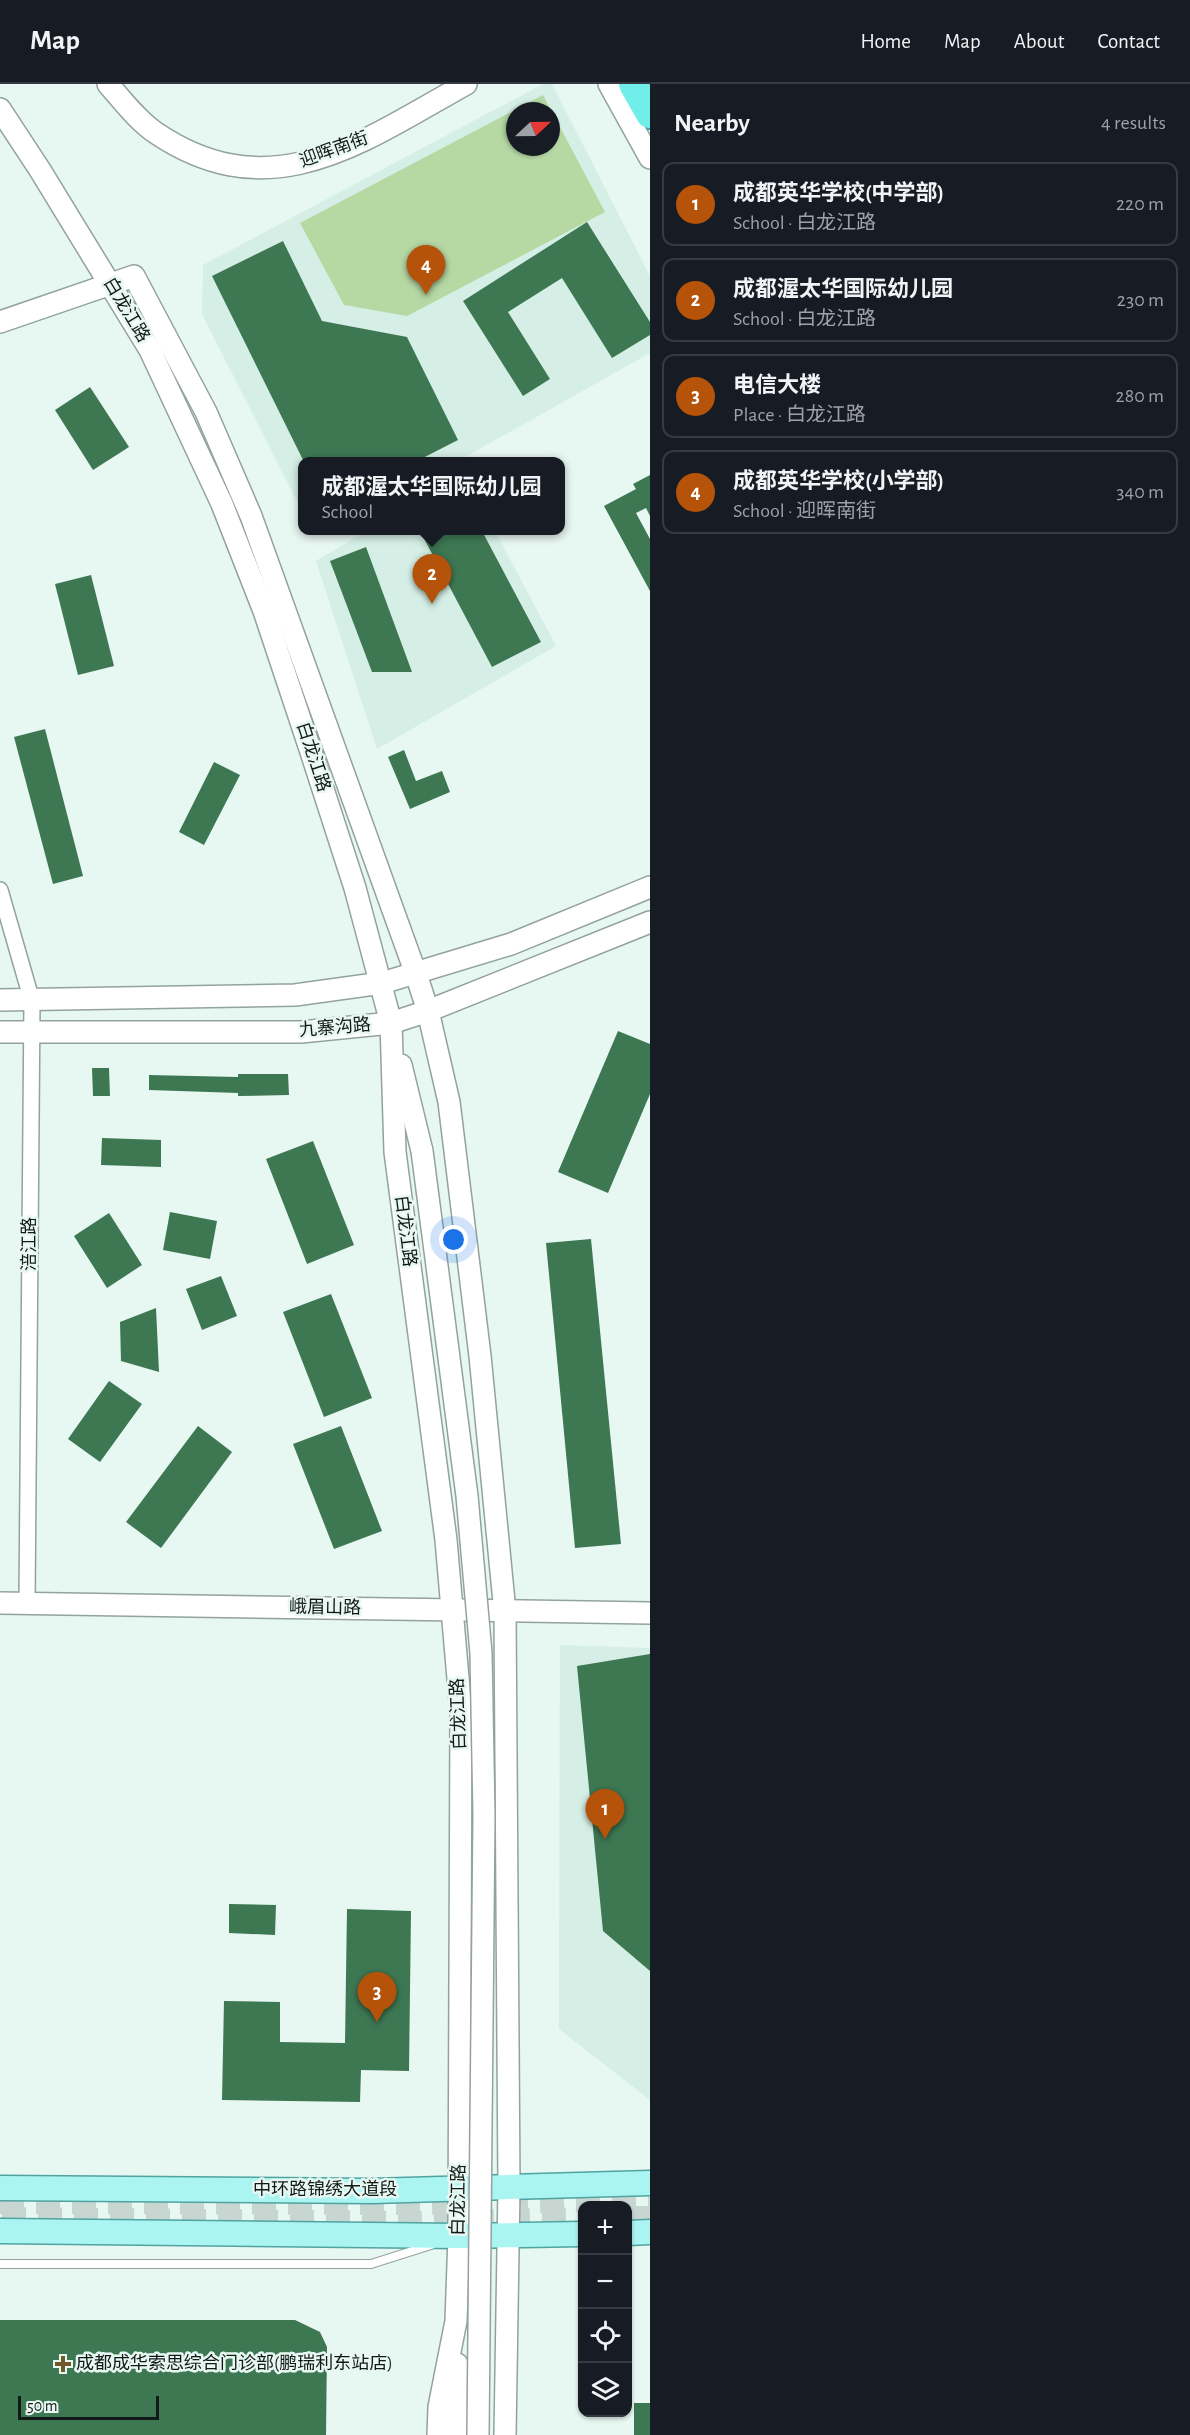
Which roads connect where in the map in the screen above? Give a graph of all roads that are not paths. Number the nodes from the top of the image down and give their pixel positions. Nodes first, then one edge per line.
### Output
1 (108, 84) edge
2 (609, 84) edge
3 (633, 84) edge
4 (462, 86) edge
5 (0, 109) edge
6 (650, 114) edge
7 (650, 158) edge
8 (110, 284) junction
9 (0, 322) edge
10 (650, 887) edge
11 (0, 890) edge
12 (650, 922) edge
13 (417, 974) junction
14 (382, 984) junction
15 (0, 1000) edge
16 (32, 1002) junction
17 (428, 1011) junction
18 (391, 1023) junction
19 (0, 1032) edge
20 (32, 1034) junction
21 (27, 1602) junction
22 (0, 1603) edge
23 (452, 1611) junction
24 (506, 1612) junction
25 (650, 1613) edge
26 (650, 2183) edge
27 (509, 2187) junction
28 (0, 2188) edge
29 (459, 2189) junction
30 (0, 2231) edge
31 (650, 2232) edge
32 (632, 2233) edge
33 (578, 2234) edge
34 (508, 2235) junction
35 (459, 2236) junction
36 (0, 2264) edge
37 (456, 2321) junction
38 (438, 2435) edge
39 (457, 2435) edge
40 (478, 2435) edge
41 (505, 2435) edge

1 - 4 street, 迎晖南街
2 - 7 street
3 - 6 highway
5 - 8 street, 白龙江路
8 - 9 street
8 - 13 street, 白龙江路
8 - 14 street, 白龙江路
10 - 13 street, 九寨沟路
11 - 16 street, 涪江路
12 - 17 street, 九寨沟路
13 - 14 street, 九寨沟路
13 - 17 street, 白龙江路
14 - 16 street, 九寨沟路
14 - 18 street, 白龙江路
15 - 16 street, 九寨沟路
16 - 20 street, 涪江路
17 - 18 street, 九寨沟路
17 - 24 street, 白龙江路
18 - 20 street, 九寨沟路
18 - 23 street, 白龙江路
18 - 40 street, bridge
19 - 20 street, 九寨沟路
20 - 21 street, 涪江路
21 - 22 street, 峨眉山路
21 - 23 street, 峨眉山路
23 - 24 street, 峨眉山路
23 - 29 street, 白龙江路
24 - 25 street, 峨眉山路
24 - 27 street, 白龙江路
26 - 27 main road, 中环路锦绣大道段
27 - 29 main road, 中环路锦绣大道段
27 - 34 street, 白龙江路
28 - 29 main road, 中环路锦绣大道段
29 - 35 street, 白龙江路
30 - 35 main road
31 - 32 main road
33 - 34 main road
34 - 35 main road
34 - 41 street, 白龙江路
35 - 36 lane
35 - 37 street, 白龙江路
37 - 38 street, 白龙江路
37 - 39 street

